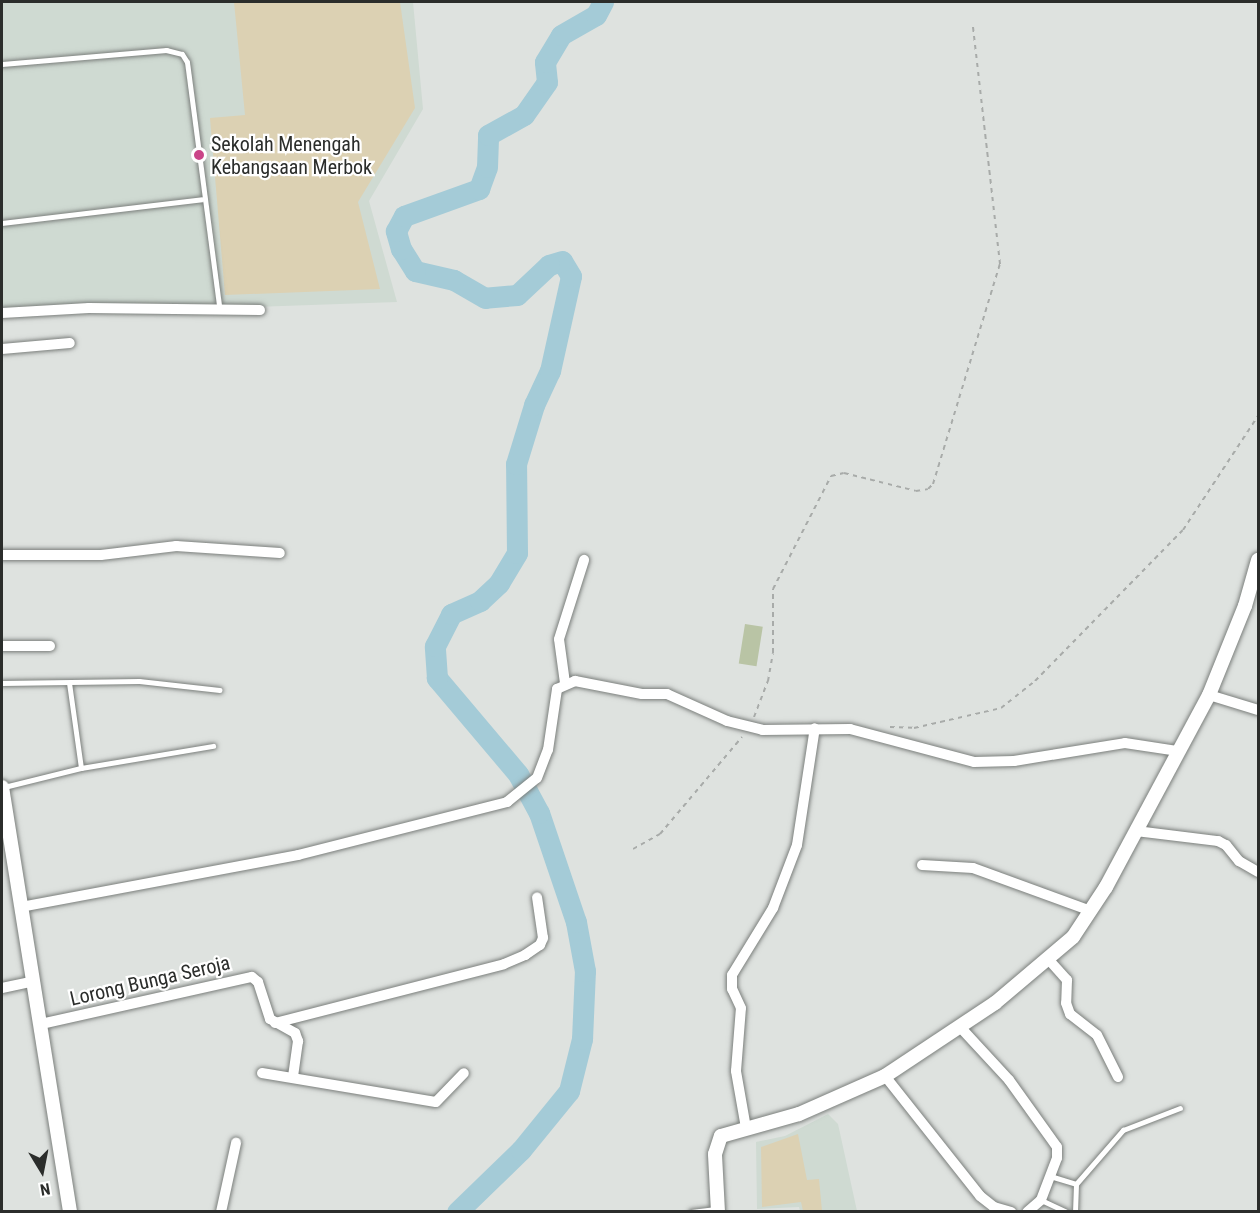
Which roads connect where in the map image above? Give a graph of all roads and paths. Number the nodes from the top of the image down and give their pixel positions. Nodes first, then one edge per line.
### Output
1 (974, 27) dead end
2 (2, 64) edge
3 (202, 199) junction
4 (2, 222) edge
5 (219, 306) junction
6 (260, 310) dead end
7 (2, 313) edge
8 (70, 343) dead end
9 (2, 349) edge
10 (1258, 416) edge
11 (280, 553) dead end
12 (2, 555) edge
13 (584, 560) dead end
14 (1258, 561) edge
15 (2, 646) edge
16 (51, 646) dead end
17 (69, 682) junction
18 (2, 683) edge
19 (565, 683) junction
20 (219, 690) dead end
21 (1209, 695) junction
22 (1258, 710) edge
23 (749, 727) junction
24 (815, 728) junction
25 (885, 736) junction
26 (213, 746) dead end
27 (1178, 751) junction
28 (81, 768) junction
29 (2, 788) edge
30 (1136, 831) junction
31 (633, 849) dead end
32 (922, 865) dead end
33 (1258, 872) edge
34 (537, 897) dead end
35 (21, 907) junction
36 (1091, 911) junction
37 (1048, 960) junction
38 (34, 981) junction
39 (2, 988) edge
40 (276, 1023) junction
41 (41, 1024) junction
42 (961, 1028) junction
43 (262, 1073) dead end
44 (464, 1073) dead end
45 (885, 1076) junction
46 (1118, 1077) dead end
47 (293, 1078) junction
48 (1180, 1108) dead end
49 (746, 1128) junction
50 (236, 1143) dead end
51 (1050, 1176) junction
52 (1076, 1184) junction
53 (1041, 1200) junction
54 (717, 1210) edge
55 (70, 1212) edge
56 (221, 1212) edge
57 (691, 1212) edge
58 (1011, 1212) edge
59 (1027, 1212) edge
60 (1067, 1212) edge
61 (1075, 1212) edge

1 - 23 path
2 - 3 lane
3 - 4 lane
3 - 5 lane
5 - 6 street
5 - 7 street
8 - 9 street
10 - 25 path
11 - 12 street
13 - 19 street
14 - 21 street
15 - 16 street
17 - 18 lane
17 - 20 lane
17 - 28 lane
19 - 23 street
19 - 35 street
21 - 22 street
21 - 27 street
23 - 24 street
23 - 31 path
24 - 25 street
24 - 49 street
25 - 27 street
26 - 28 lane
27 - 30 street
28 - 29 lane
29 - 35 street
30 - 33 street
30 - 36 street
32 - 36 street
34 - 40 street
35 - 38 street
36 - 37 street
37 - 42 street
37 - 46 street
38 - 39 street
38 - 41 street
40 - 41 street, Lorong Bunga Seroja
40 - 47 street, Lorong Bunga Seroja
41 - 55 street
42 - 45 street
42 - 51 street
43 - 47 street
44 - 47 street
45 - 49 street
45 - 58 street
48 - 52 lane
49 - 54 street
50 - 56 street
51 - 52 lane
51 - 53 street
52 - 61 lane
53 - 59 street
53 - 60 lane
54 - 57 lane

